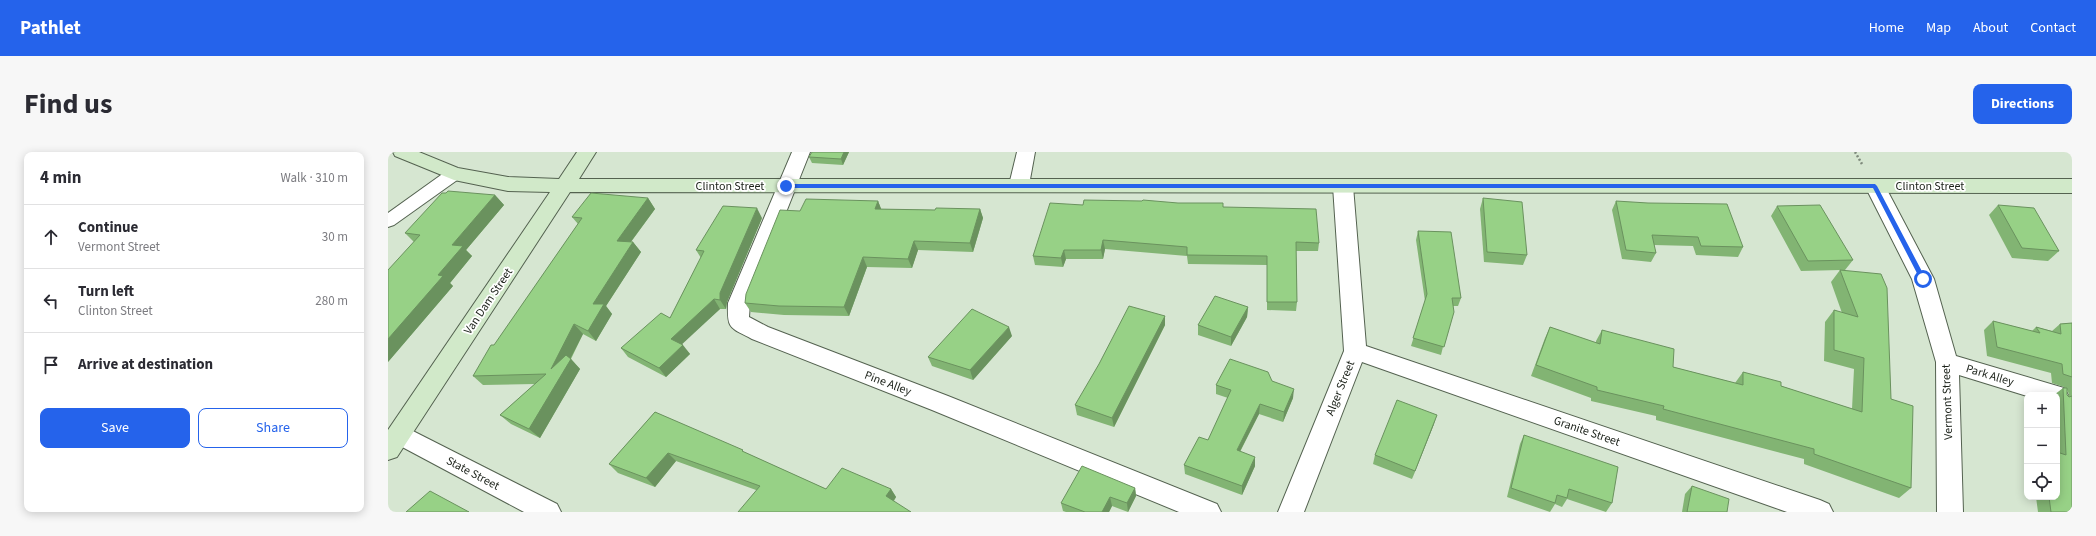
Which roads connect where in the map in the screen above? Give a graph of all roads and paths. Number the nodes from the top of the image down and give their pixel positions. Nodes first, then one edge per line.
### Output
1 (402, 152) edge
2 (587, 152) edge
3 (801, 152) edge
4 (1026, 152) edge
5 (454, 174) junction
6 (567, 184) junction
7 (1019, 185) junction
8 (786, 186) junction
9 (1343, 186) junction
10 (1875, 186) junction
11 (2072, 186) edge
12 (388, 221) edge
13 (1355, 350) junction
14 (1947, 362) junction
15 (2046, 392) edge
16 (2060, 396) edge
17 (2072, 400) edge
18 (393, 442) edge
19 (548, 512) edge
20 (1208, 512) edge
21 (1292, 512) edge
22 (1820, 512) edge
23 (1950, 512) edge

1 - 5 street, Clinton Street
2 - 6 street, Van Dam Street
3 - 8 street, Pine Alley
4 - 7 street
5 - 6 street, Clinton Street
5 - 12 lane
6 - 8 street, Clinton Street
6 - 18 street, Van Dam Street
7 - 8 street, Clinton Street
7 - 9 street, Clinton Street
8 - 20 street, Pine Alley
9 - 10 street, Clinton Street
9 - 13 street, Alger Street
10 - 11 street, Clinton Street
10 - 14 street, Vermont Street
13 - 21 street, Alger Street
13 - 22 street, Granite Street
14 - 15 street, Park Alley
14 - 23 street, Vermont Street
16 - 17 street, Park Alley
18 - 19 street, State Street

